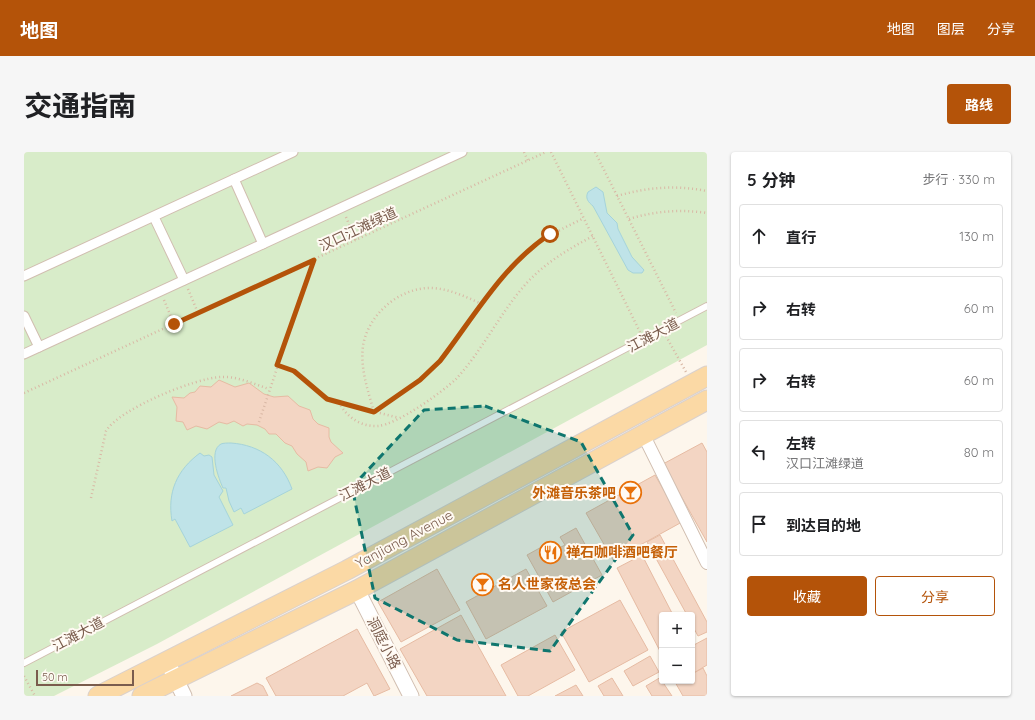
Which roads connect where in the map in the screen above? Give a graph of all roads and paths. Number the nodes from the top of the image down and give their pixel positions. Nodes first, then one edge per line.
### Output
1 (294, 152) edge
2 (462, 152) edge
3 (524, 152) edge
4 (546, 152) edge
5 (551, 152) edge
6 (595, 152) edge
7 (528, 160) junction
8 (234, 180) junction
9 (707, 191) edge
10 (617, 196) junction
11 (342, 208) junction
12 (707, 213) edge
13 (154, 217) junction
14 (584, 218) junction
15 (629, 219) junction
16 (593, 236) junction
17 (356, 241) junction
18 (263, 244) junction
19 (314, 260) junction
20 (24, 276) edge
21 (184, 280) junction
22 (160, 291) junction
23 (482, 304) junction
24 (707, 306) edge
25 (198, 313) junction
26 (24, 316) edge
27 (680, 321) junction
28 (174, 324) junction
29 (663, 330) junction
30 (644, 340) junction
31 (39, 347) junction
32 (24, 354) edge
33 (277, 365) junction
34 (269, 389) junction
35 (24, 393) edge
36 (701, 394) edge
37 (339, 402) junction
38 (374, 412) junction
39 (399, 418) junction
40 (259, 422) dead end
41 (643, 434) junction
42 (91, 498) dead end
43 (707, 563) edge
44 (357, 590) junction
45 (167, 661) junction
46 (24, 663) edge
47 (24, 676) edge
48 (180, 688) edge
49 (35, 696) edge
50 (98, 696) edge
51 (142, 696) edge
52 (411, 696) edge

1 - 8 street
2 - 11 street
3 - 7 path
4 - 7 path, 汉口江滩绿道
5 - 14 path
6 - 10 path
7 - 17 path, 汉口江滩绿道
8 - 13 street
8 - 18 street
9 - 10 path
10 - 15 path
11 - 17 path
11 - 18 street
12 - 15 path
13 - 20 street
13 - 21 street
14 - 16 path
14 - 23 path
15 - 27 path
16 - 30 path
16 - 39 path
17 - 19 path, 汉口江滩绿道
18 - 21 street
19 - 25 path, 汉口江滩绿道
19 - 33 path
21 - 22 street
21 - 25 path
22 - 28 path
22 - 31 street
23 - 38 path
23 - 38 path
24 - 27 lane, 江滩大道
25 - 28 path, 汉口江滩绿道
26 - 31 street
27 - 29 lane, 江滩大道
28 - 35 path, 汉口江滩绿道
29 - 30 lane, 江滩大道
29 - 36 path
30 - 46 lane, 江滩大道
31 - 32 street
33 - 34 path
33 - 37 path
34 - 40 path
34 - 42 path
36 - 41 main road, Yanjiang Avenue
36 - 45 main road, Yanjiang Avenue
37 - 38 path
37 - 39 path
38 - 39 path
41 - 43 street
41 - 44 main road, Yanjiang Avenue
44 - 48 main road, Yanjiang Avenue
44 - 52 street, 洞庭小路
45 - 48 street
45 - 50 main road, Yanjiang Avenue
47 - 49 path
48 - 51 main road, Yanjiang Avenue

